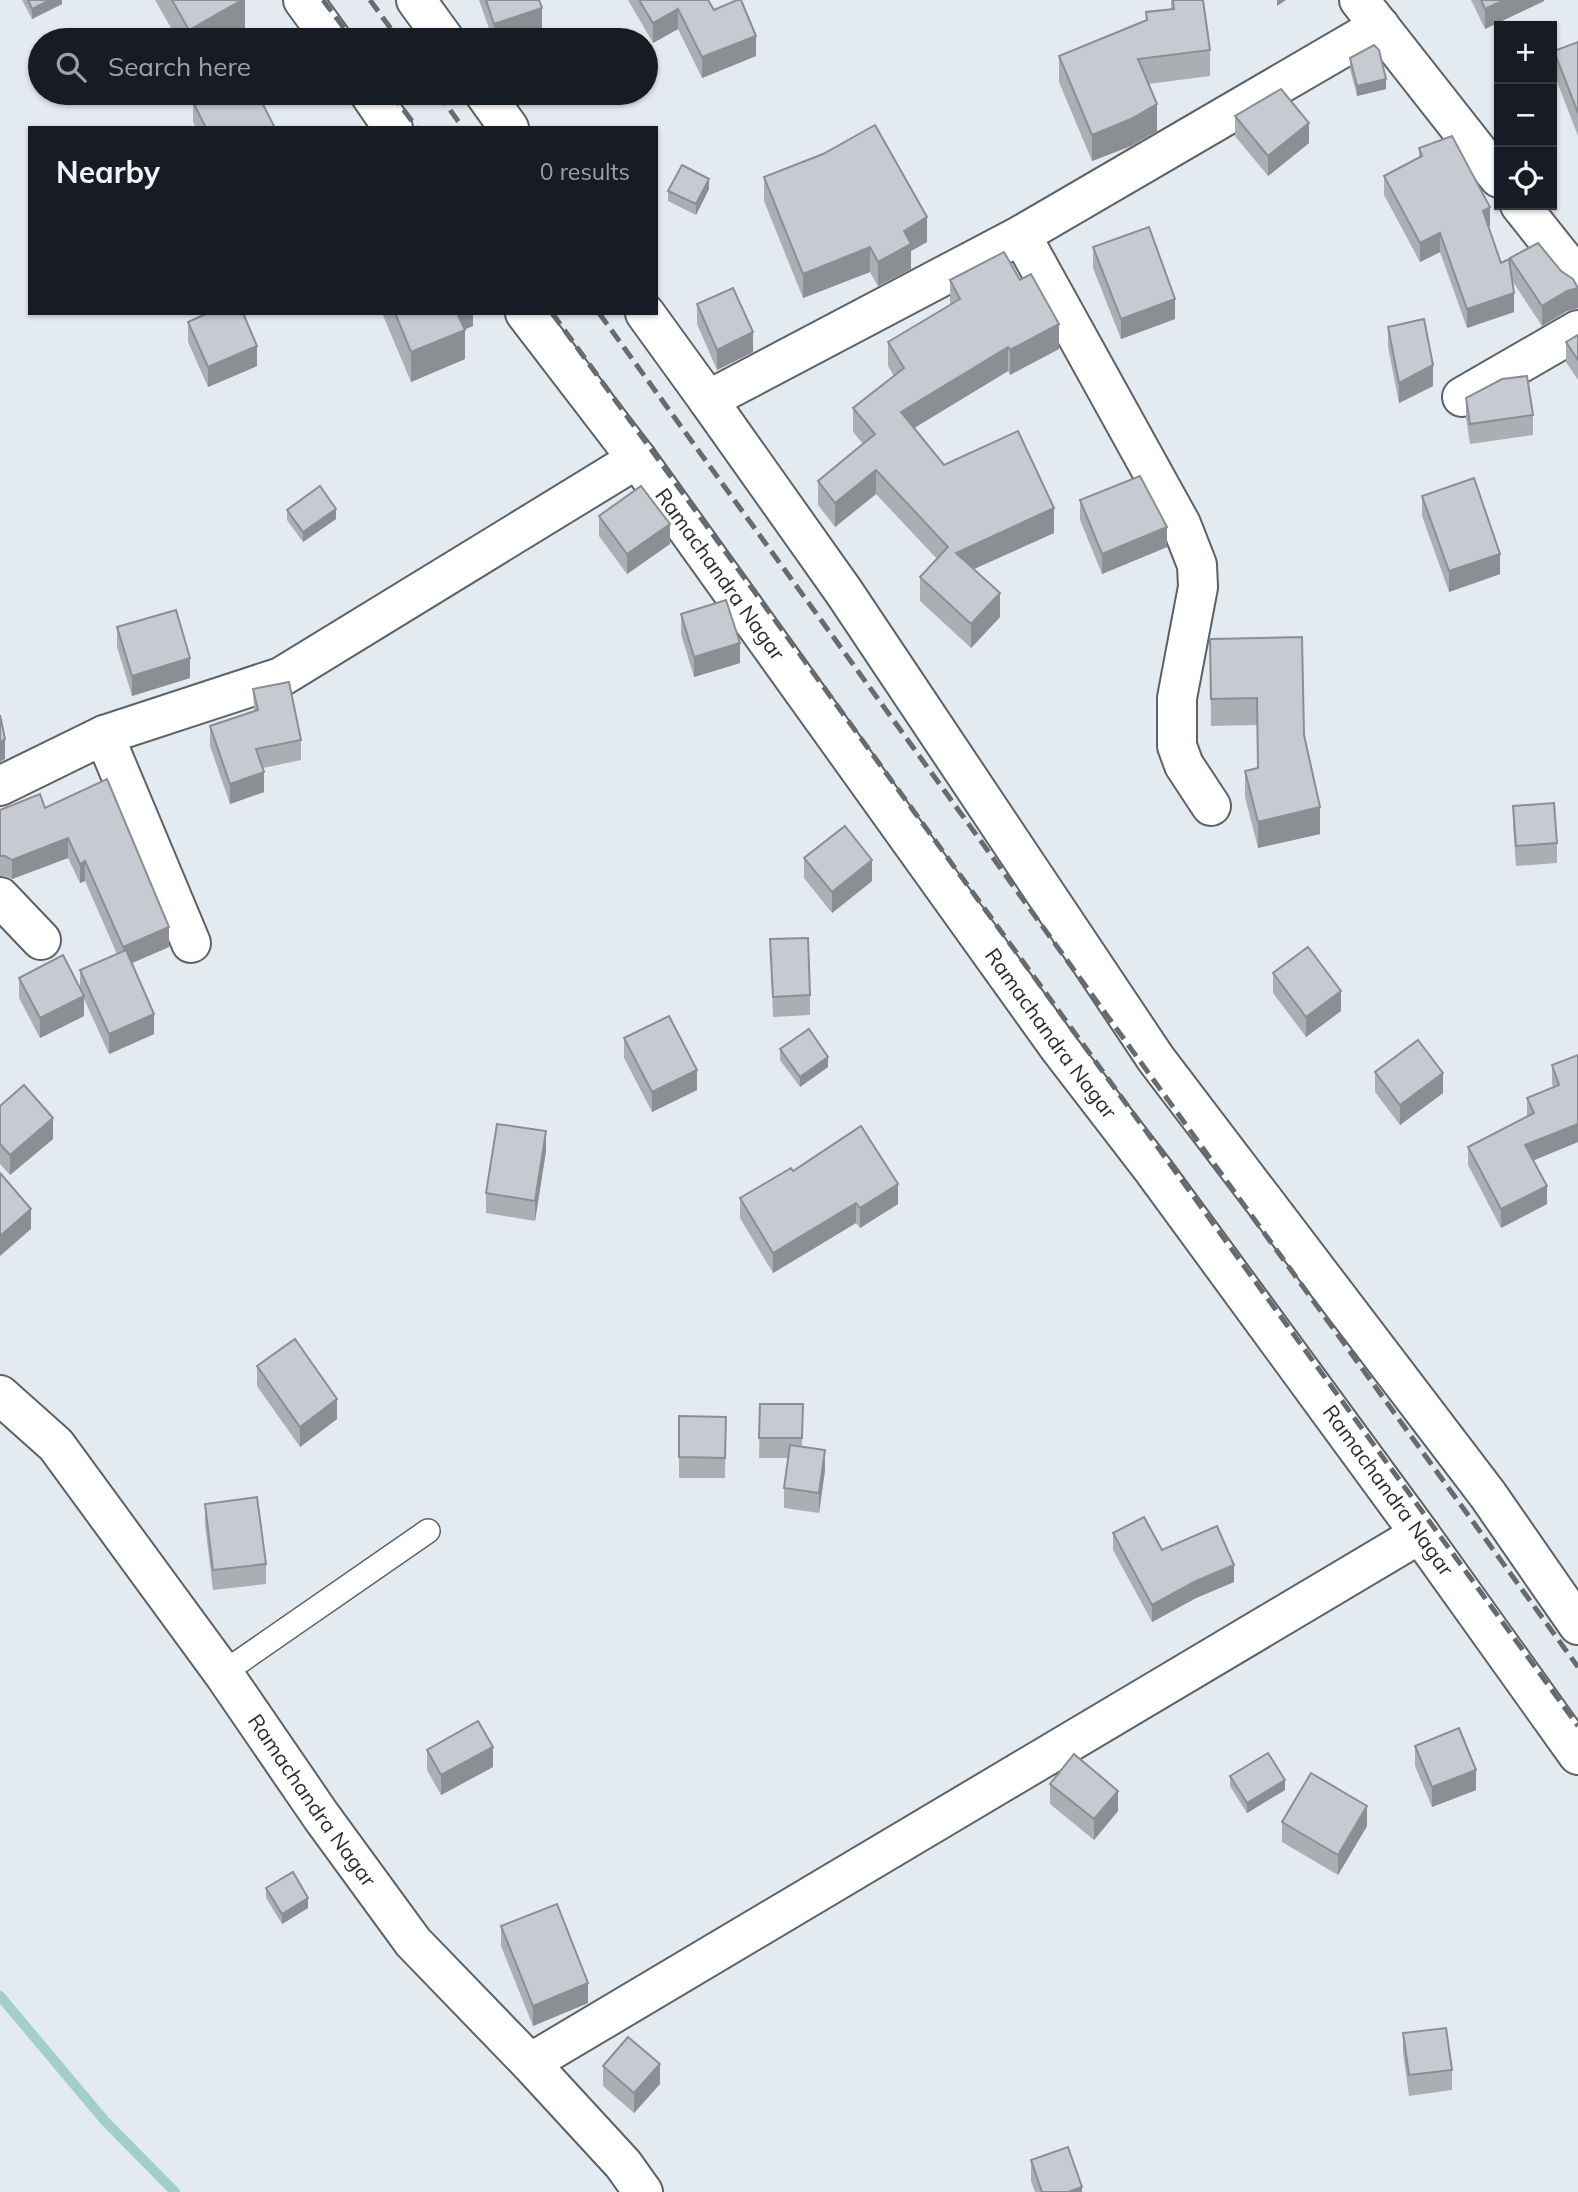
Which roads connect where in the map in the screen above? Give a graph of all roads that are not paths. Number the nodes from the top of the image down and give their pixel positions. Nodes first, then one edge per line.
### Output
1 (303, 0) edge
2 (416, 0) edge
3 (1369, 13) edge
4 (323, 28) edge
5 (436, 28) edge
6 (377, 105) edge
7 (493, 105) edge
8 (392, 126) edge
9 (508, 126) edge
10 (1494, 172) edge
11 (1524, 210) edge
12 (1021, 235) junction
13 (1578, 278) edge
14 (527, 315) edge
15 (646, 315) edge
16 (1578, 330) edge
17 (1462, 397) dead end
18 (708, 400) junction
19 (637, 458) junction
20 (104, 735) junction
21 (0, 786) edge
22 (1211, 806) dead end
23 (0, 897) edge
24 (41, 940) dead end
25 (191, 943) dead end
26 (0, 1395) edge
27 (428, 1531) dead end
28 (1420, 1534) junction
29 (1578, 1625) edge
30 (223, 1673) junction
31 (1578, 1755) edge
32 (530, 2063) junction
33 (643, 2192) edge

1 - 4 street
2 - 5 street
3 - 10 street
3 - 12 street
6 - 8 street
7 - 9 street
11 - 13 street
12 - 18 street
12 - 22 street
14 - 19 street, Ramachandra Nagar
15 - 18 street
16 - 17 street
18 - 29 street
19 - 20 street
19 - 28 street, Ramachandra Nagar
20 - 21 street
20 - 25 street
23 - 24 street
26 - 30 street, Ramachandra Nagar
27 - 30 lane
28 - 31 street, Ramachandra Nagar
28 - 32 street
30 - 32 street, Ramachandra Nagar
32 - 33 street, Ramachandra Nagar

